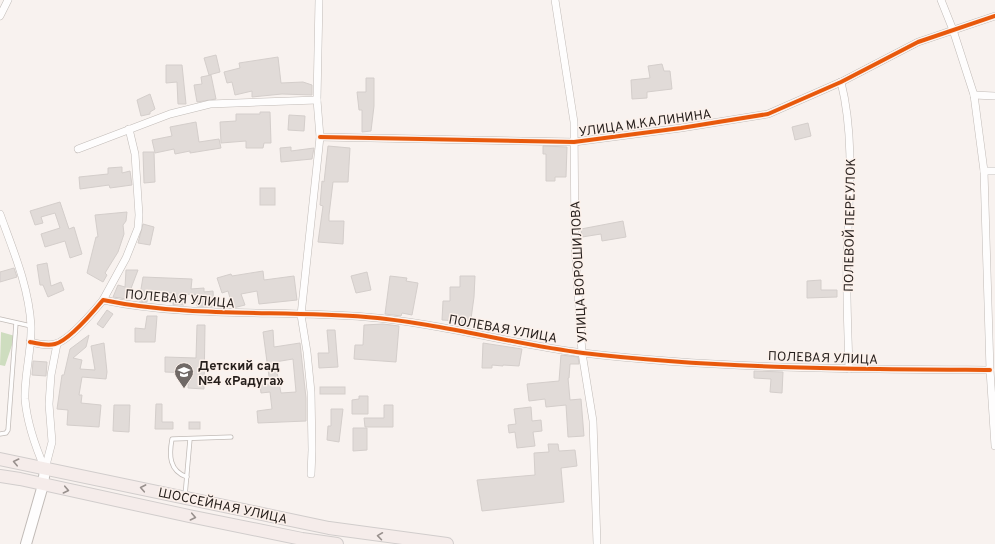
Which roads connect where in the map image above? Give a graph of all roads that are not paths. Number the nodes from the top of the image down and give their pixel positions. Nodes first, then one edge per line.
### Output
1 (8, 0) edge
2 (319, 0) edge
3 (555, 0) edge
4 (941, 0) edge
5 (0, 16) edge
6 (995, 16) edge
7 (954, 30) junction
8 (842, 82) junction
9 (974, 95) junction
10 (995, 96) edge
11 (317, 100) junction
12 (129, 129) junction
13 (320, 136) junction
14 (574, 142) junction
15 (78, 149) dead end
16 (984, 170) junction
17 (995, 171) edge
18 (0, 214) edge
19 (103, 300) junction
20 (301, 315) junction
21 (0, 319) edge
22 (16, 323) junction
23 (31, 326) junction
24 (30, 342) junction
25 (57, 344) junction
26 (582, 353) junction
27 (849, 369) junction
28 (990, 370) junction
29 (0, 434) edge
30 (231, 437) dead end
31 (190, 439) junction
32 (995, 446) edge
33 (0, 459) edge
34 (45, 469) junction
35 (311, 474) dead end
36 (0, 476) edge
37 (187, 477) junction
38 (43, 484) junction
39 (185, 497) junction
40 (26, 544) edge
41 (337, 544) edge
42 (447, 544) edge
43 (597, 544) edge

1 - 5 street
2 - 11 street
3 - 14 street, УЛИЦА ВОРОШИЛОВА
4 - 7 street
6 - 7 street, УЛИЦА М.КАЛИНИНА
7 - 8 street, УЛИЦА М.КАЛИНИНА
7 - 9 street
8 - 14 street, УЛИЦА М.КАЛИНИНА
8 - 27 street, ПОЛЕВОЙ ПЕРЕУЛОК
9 - 10 street
9 - 16 street
11 - 12 street
11 - 13 street
12 - 15 street
12 - 19 street
13 - 14 street, УЛИЦА М.КАЛИНИНА
13 - 20 street
14 - 26 street, УЛИЦА ВОРОШИЛОВА
16 - 17 street
16 - 28 street
18 - 23 street
19 - 20 street, ПОЛЕВАЯ УЛИЦА
19 - 25 street
20 - 26 street, ПОЛЕВАЯ УЛИЦА
20 - 35 street
21 - 22 lane
22 - 23 lane
22 - 29 lane
23 - 24 street
24 - 25 street
24 - 34 street
25 - 34 street
26 - 27 street, ПОЛЕВАЯ УЛИЦА
26 - 43 street, УЛИЦА ВОРОШИЛОВА
27 - 28 street, ПОЛЕВАЯ УЛИЦА
28 - 32 street
30 - 31 lane
31 - 37 lane
31 - 37 lane
34 -> 33 main road, ШОССЕЙНАЯ УЛИЦА
34 - 38 main road
39 -> 34 main road, ШОССЕЙНАЯ УЛИЦА
36 - 38 main road, ШОССЕЙНАЯ УЛИЦА
37 - 39 lane
38 - 40 main road
38 -> 41 main road, ШОССЕЙНАЯ УЛИЦА
42 -> 39 main road, ШОССЕЙНАЯ УЛИЦА

